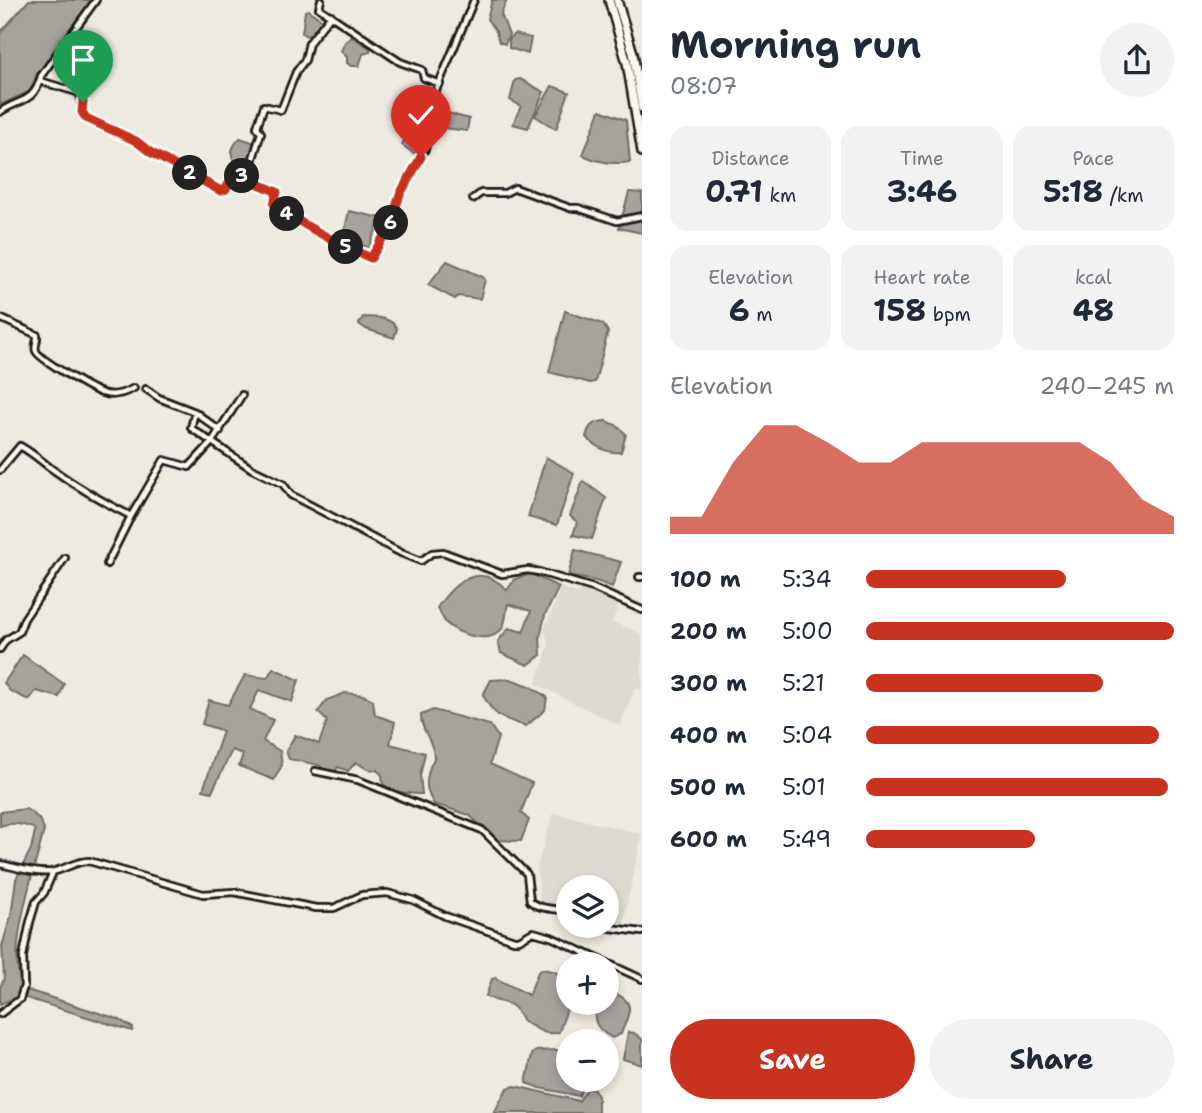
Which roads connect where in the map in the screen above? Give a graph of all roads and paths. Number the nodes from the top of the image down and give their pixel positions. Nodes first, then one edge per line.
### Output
1 (96, 0) edge
2 (321, 0) edge
3 (474, 0) edge
4 (608, 0) edge
5 (617, 0) edge
6 (331, 15) junction
7 (40, 81) junction
8 (440, 84) junction
9 (642, 108) edge
10 (0, 112) edge
11 (642, 152) edge
12 (250, 178) junction
13 (473, 199) dead end
14 (642, 216) edge
15 (0, 318) edge
16 (134, 388) dead end
17 (146, 389) dead end
18 (242, 395) dead end
19 (195, 412) junction
20 (220, 431) junction
21 (211, 443) junction
22 (0, 470) edge
23 (131, 516) junction
24 (65, 558) dead end
25 (107, 564) dead end
26 (642, 610) edge
27 (0, 649) edge
28 (316, 771) dead end
29 (0, 864) edge
30 (53, 872) junction
31 (556, 908) edge
32 (619, 929) edge
33 (642, 932) edge
34 (642, 979) edge
35 (0, 1014) edge

1 - 7 street
2 - 6 street
3 - 8 street
4 - 11 highway
5 - 9 highway
6 - 8 street
6 - 12 street
7 - 10 street
7 - 12 street
8 - 12 street
13 - 14 street
15 - 16 street
17 - 19 street
18 - 20 street
19 - 20 street
19 - 21 street
20 - 21 street
21 - 23 street
21 - 26 street
22 - 23 street
23 - 25 street
24 - 27 street
28 - 31 street
29 - 30 street
30 - 34 street
30 - 35 street
32 - 33 street

